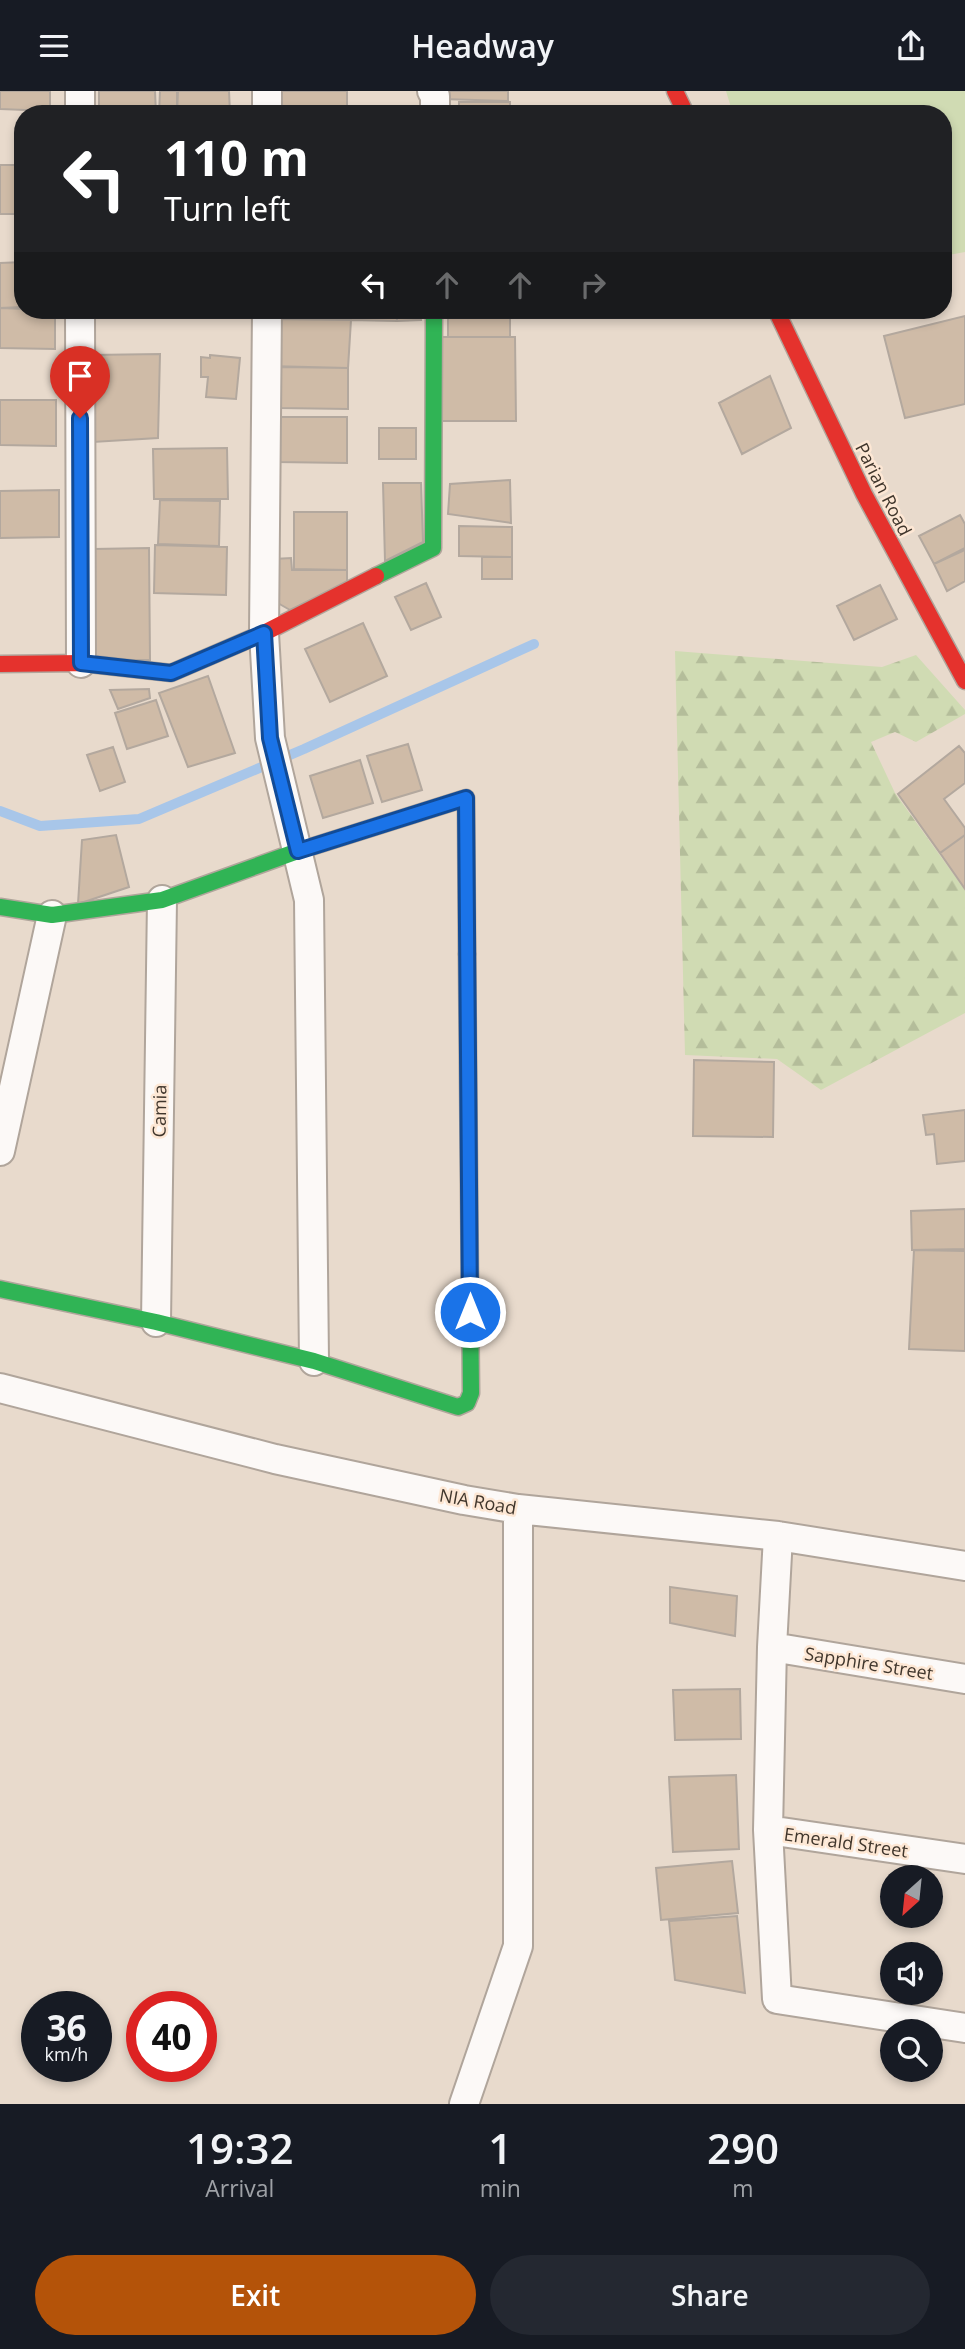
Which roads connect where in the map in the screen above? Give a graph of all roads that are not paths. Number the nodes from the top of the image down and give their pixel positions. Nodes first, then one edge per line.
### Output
1 (80, 319) edge
2 (267, 319) edge
3 (434, 319) edge
4 (780, 319) edge
5 (264, 633) junction
6 (81, 663) junction
7 (0, 664) edge
8 (965, 681) edge
9 (298, 851) junction
10 (162, 900) junction
11 (0, 907) edge
12 (52, 915) junction
13 (0, 1151) edge
14 (0, 1289) edge
15 (156, 1322) junction
16 (314, 1361) junction
17 (0, 1388) edge
18 (518, 1509) junction
19 (778, 1536) junction
20 (965, 1566) edge
21 (772, 1647) junction
22 (965, 1678) edge
23 (768, 1830) junction
24 (965, 1859) edge
25 (965, 2028) edge
26 (464, 2104) edge

1 - 6 street
2 - 5 street
3 - 5 street
4 - 8 street, Parian Road
5 - 6 street
5 - 9 street
6 - 7 street
9 - 10 street
9 - 16 street
9 - 16 street
10 - 12 street
10 - 15 street, Camia
11 - 12 street
12 - 13 street
14 - 15 street
15 - 16 street
17 - 18 street, NIA Road
18 - 19 street, NIA Road
18 - 26 street
19 - 20 street, NIA Road
19 - 21 street
21 - 22 street, Sapphire Street
21 - 23 street
23 - 24 street, Emerald Street
23 - 25 street

